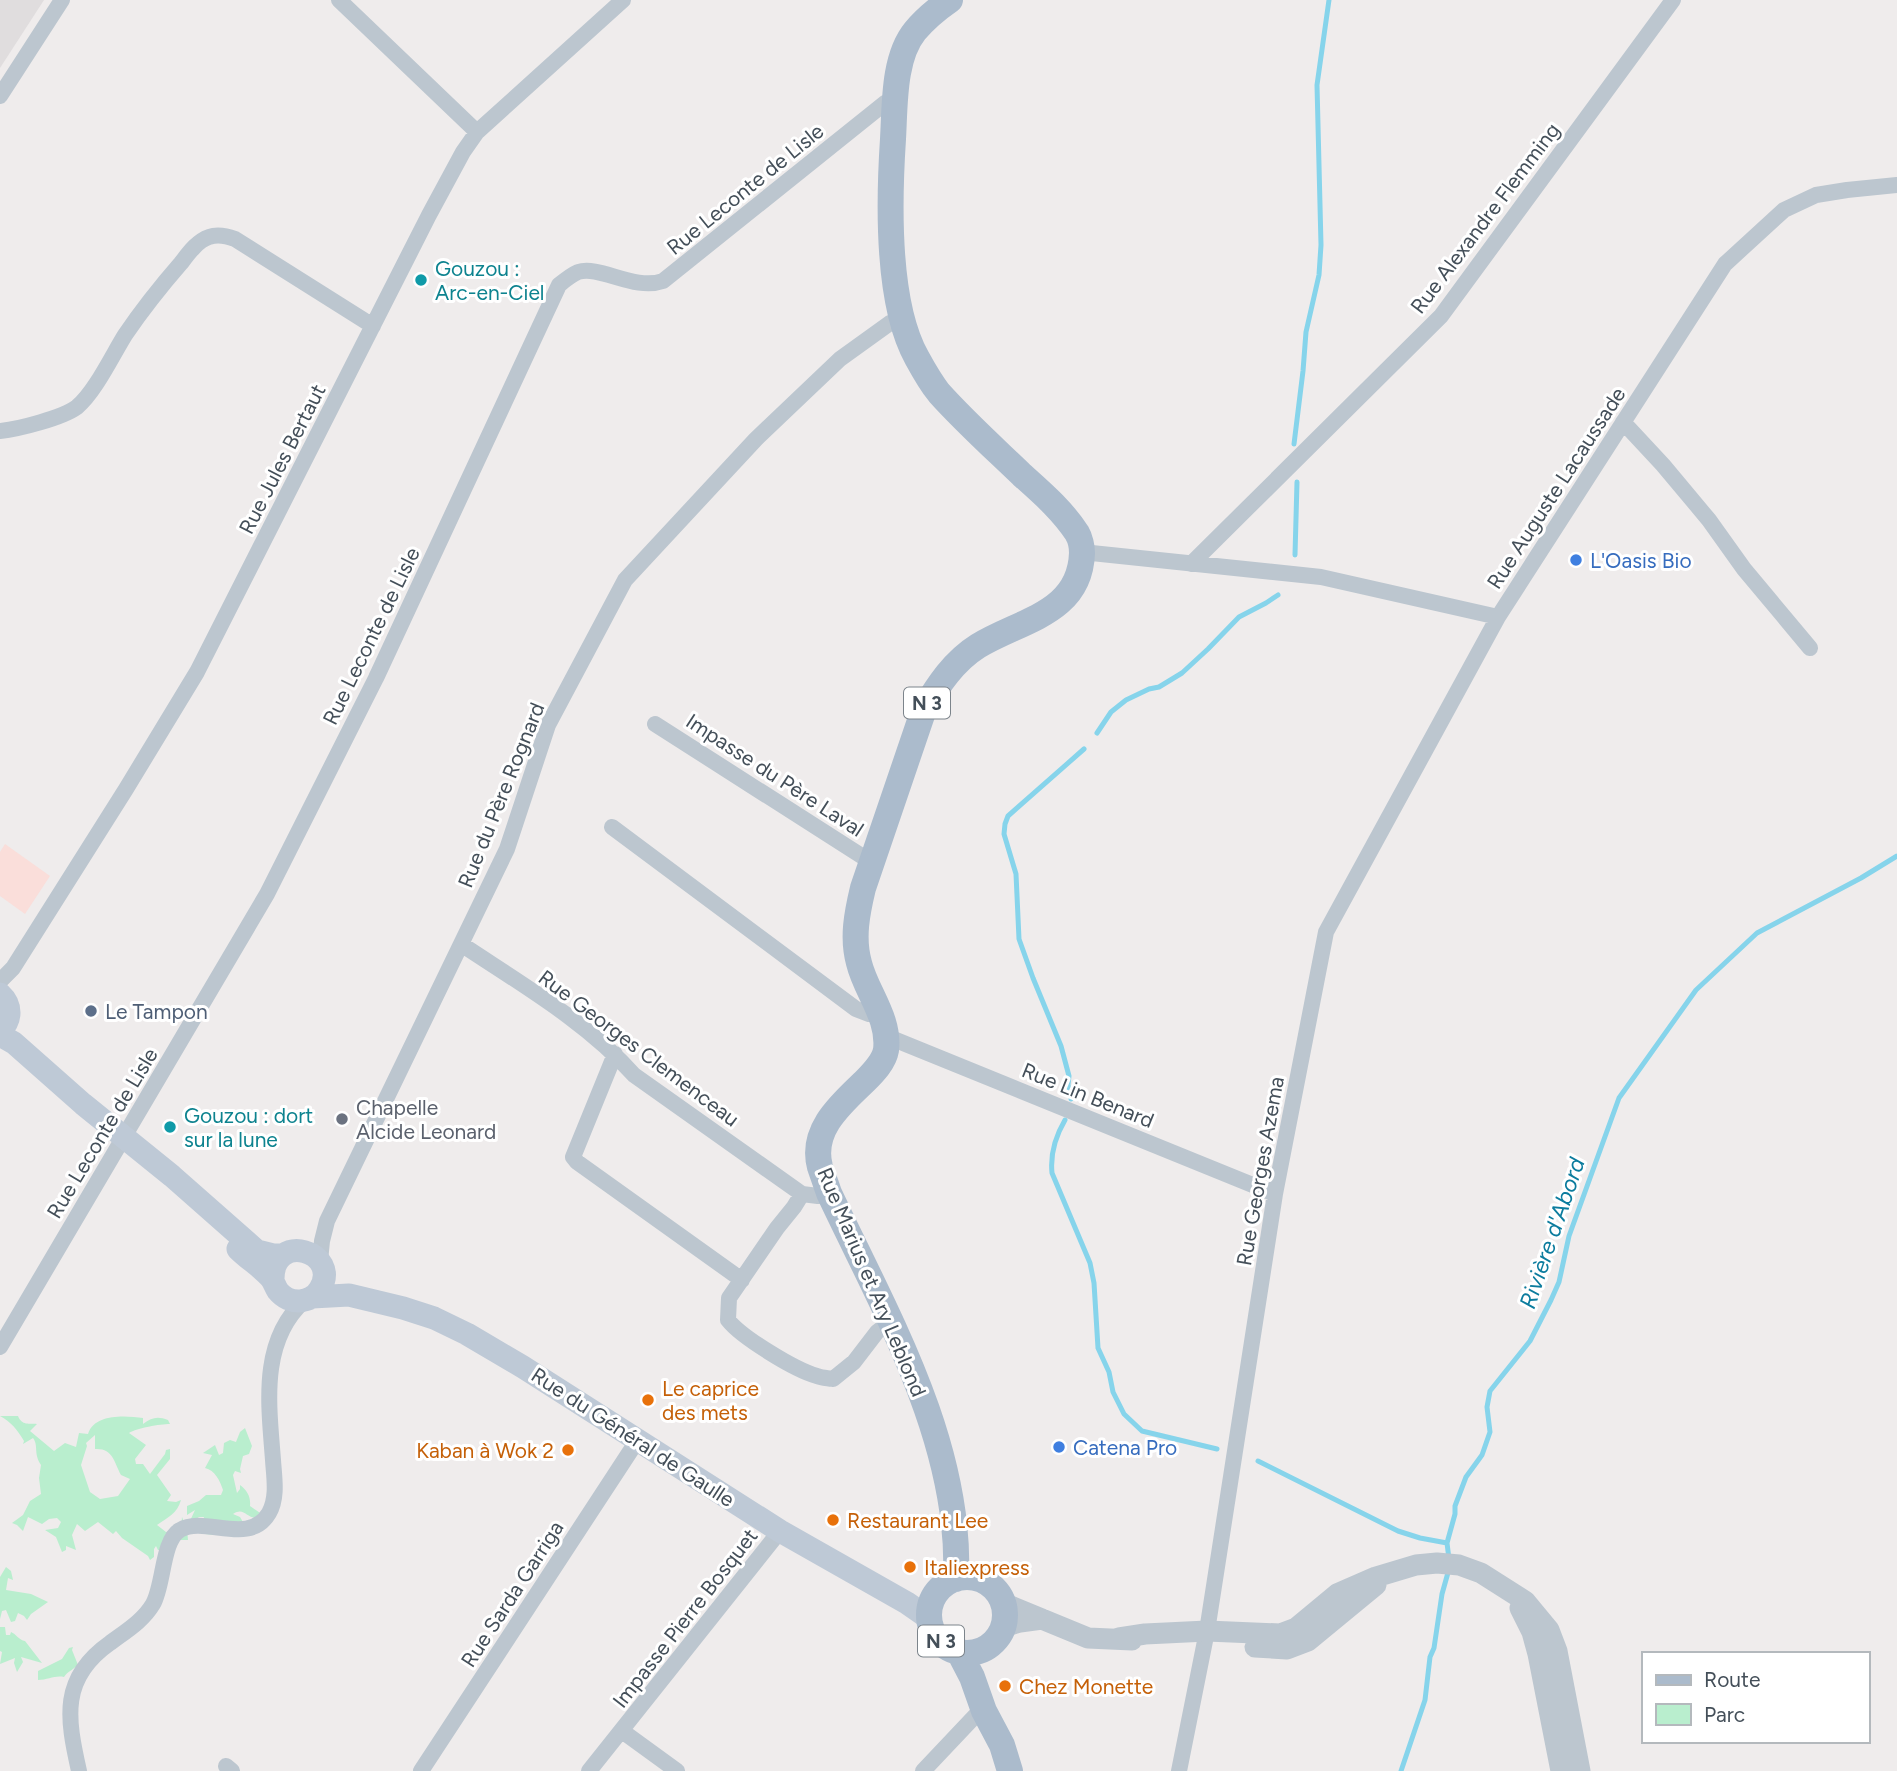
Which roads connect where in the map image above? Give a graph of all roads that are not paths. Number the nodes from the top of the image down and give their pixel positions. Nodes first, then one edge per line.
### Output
1 (62, 0) edge
2 (339, 0) edge
3 (623, 0) edge
4 (950, 0) edge
5 (1674, 0) edge
6 (0, 96) edge
7 (896, 100) junction
8 (477, 132) junction
9 (1897, 185) edge
10 (901, 318) junction
11 (373, 326) junction
12 (1623, 422) junction
13 (0, 431) edge
14 (1082, 552) junction
15 (1191, 564) junction
16 (1497, 617) junction
17 (1810, 648) dead end
18 (656, 724) dead end
19 (612, 827) dead end
20 (871, 862) junction
21 (461, 944) junction
22 (2, 1010) edge
23 (883, 1025) junction
24 (615, 1054) junction
25 (118, 1130) junction
26 (142, 1152) junction
27 (829, 1193) junction
28 (802, 1194) junction
29 (1275, 1194) junction
30 (327, 1222) junction
31 (291, 1252) junction
32 (322, 1267) junction
33 (742, 1280) junction
34 (277, 1287) junction
35 (349, 1295) junction
36 (309, 1298) junction
37 (890, 1322) junction
38 (286, 1325) junction
39 (0, 1347) edge
40 (637, 1441) junction
41 (952, 1504) junction
42 (780, 1531) junction
43 (956, 1579) junction
44 (982, 1580) junction
45 (1503, 1587) junction
46 (923, 1609) junction
47 (1003, 1615) junction
48 (1206, 1638) junction
49 (969, 1660) junction
50 (984, 1711) junction
51 (622, 1731) junction
52 (79, 1771) edge
53 (421, 1771) edge
54 (589, 1771) edge
55 (677, 1771) edge
56 (923, 1771) edge
57 (1010, 1771) edge
58 (1179, 1771) edge
59 (1561, 1771) edge
60 (1580, 1771) edge

1 - 6 street
2 - 8 street
3 - 8 street, Rue Jules Bertaut
4 - 7 main road
5 - 15 street, Rue Alexandre Flemming
7 - 10 main road
7 - 25 street, Rue Leconte de Lisle
8 - 11 street, Rue Jules Bertaut
9 - 12 street, Rue Auguste Lacaussade
10 - 14 main road
10 - 21 street, Rue du Père Rognard
11 - 13 street
11 - 22 street, Rue Jules Bertaut
12 - 16 street, Rue Auguste Lacaussade
12 - 17 street
14 - 15 street, Rue Auguste Lacaussade
14 - 20 main road, N 3
15 - 16 street, Rue Auguste Lacaussade
16 - 29 street, Rue Georges Azema
18 - 20 street, Impasse du Père Laval
19 - 23 street, Rue Lin Benard
20 - 23 main road, N 3
21 - 24 street, Rue Georges Clemenceau
21 - 30 street, Rue du Père Rognard
22 - 25 main road
23 - 27 main road, Rue Marius et Ary Leblond
23 - 29 street, Rue Lin Benard
24 - 28 street, Rue Georges Clemenceau
24 - 33 street
25 - 26 main road
25 - 39 street, Rue Leconte de Lisle
26 - 31 main road
26 - 34 main road
27 - 28 street
27 - 37 main road, Rue Marius et Ary Leblond
28 - 33 street
29 - 48 street, Rue Georges Azema
30 - 31 street, Rue du Père Rognard
30 - 32 street, Rue du Père Rognard
31 - 32 main road
31 - 34 main road
32 - 35 main road, Rue du Général de Gaulle
32 - 36 main road
33 - 37 street
34 - 36 main road
34 - 38 street
35 - 36 main road, Rue du Général de Gaulle
35 - 40 main road, Rue du Général de Gaulle
36 - 38 street
37 - 41 main road, Rue Marius et Ary Leblond
38 - 52 street
40 - 42 main road, Rue du Général de Gaulle
40 - 53 street, Rue Sarda Garriga
41 - 43 main road, Rue Marius et Ary Leblond
41 - 44 main road, Rue Marius et Ary Leblond
42 - 46 main road, Rue du Général de Gaulle
42 - 51 street, Impasse Pierre Bosquet
43 - 44 main road
43 - 46 main road, N 3
44 - 47 main road
45 - 48 street
45 - 59 street
45 - 60 street
46 - 49 main road, N 3
47 - 48 street
47 - 49 main road, N 3
48 - 58 street, Rue Georges Azema
49 - 50 main road, N 3
50 - 56 street
50 - 57 main road, N 3
51 - 54 street, Impasse Pierre Bosquet
51 - 55 street, Impasse Pierre Bosquet

